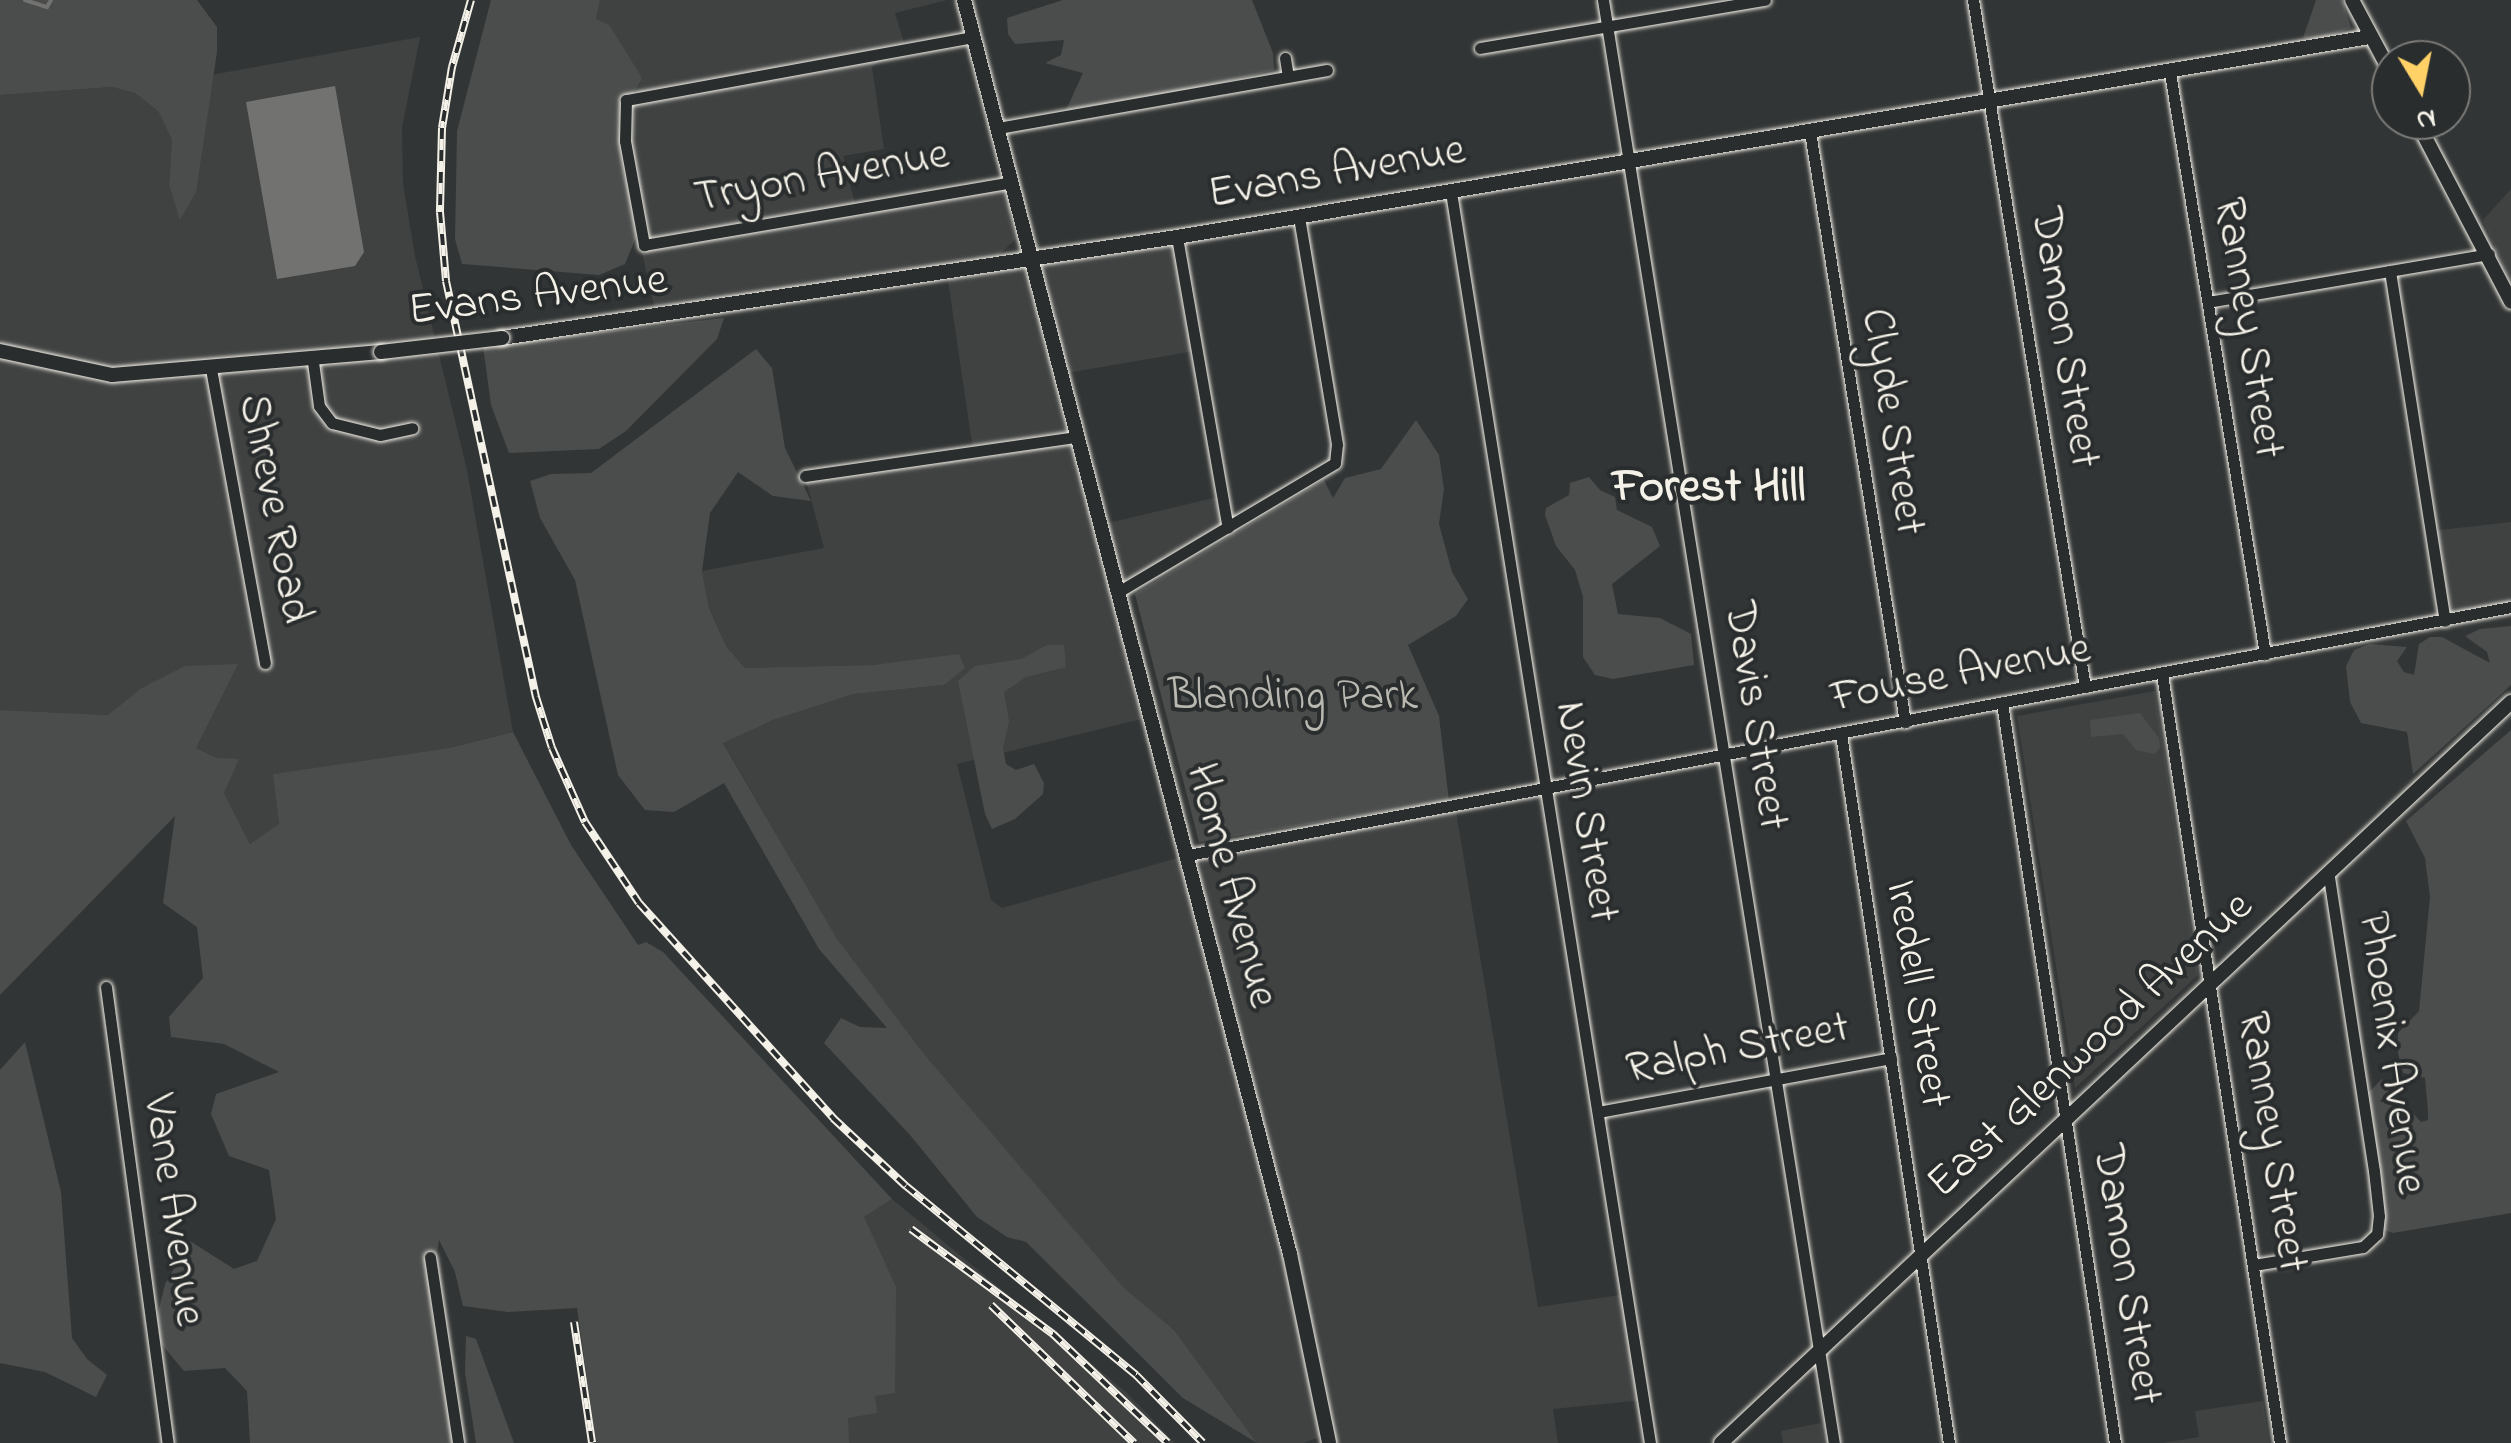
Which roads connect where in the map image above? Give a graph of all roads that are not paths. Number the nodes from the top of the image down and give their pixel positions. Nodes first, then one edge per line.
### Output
1 (964, 0) edge
2 (1603, 0) edge
3 (1764, 0) edge
4 (1973, 0) edge
5 (2352, 0) edge
6 (1608, 27) junction
7 (973, 37) junction
8 (2370, 37) junction
9 (2372, 40) edge
10 (1480, 48) dead end
11 (1285, 58) dead end
12 (1327, 70) dead end
13 (2170, 72) junction
14 (1288, 76) junction
15 (1990, 102) junction
16 (998, 128) junction
17 (1810, 132) junction
18 (2427, 140) edge
19 (1628, 162) junction
20 (1012, 182) junction
21 (1450, 192) junction
22 (1298, 216) junction
23 (1177, 237) junction
24 (2489, 254) junction
25 (1031, 260) junction
26 (2390, 271) junction
27 (2208, 302) junction
28 (2511, 302) edge
29 (0, 351) edge
30 (313, 362) junction
31 (211, 369) junction
32 (412, 428) dead end
33 (1076, 437) junction
34 (805, 476) dead end
35 (1228, 528) junction
36 (1118, 592) junction
37 (2511, 608) edge
38 (2446, 621) junction
39 (2264, 654) junction
40 (265, 662) dead end
41 (2162, 674) junction
42 (2085, 687) junction
43 (2511, 702) edge
44 (2002, 703) junction
45 (1905, 722) junction
46 (1841, 734) junction
47 (1726, 755) junction
48 (1546, 788) junction
49 (1188, 855) junction
50 (2328, 872) junction
51 (2212, 982) junction
52 (106, 986) dead end
53 (1891, 1058) junction
54 (1777, 1079) junction
55 (1598, 1112) junction
56 (2065, 1119) junction
57 (1920, 1254) junction
58 (430, 1257) dead end
59 (2254, 1264) junction
60 (1819, 1351) junction
61 (168, 1443) edge
62 (458, 1443) edge
63 (1329, 1443) edge
64 (1650, 1443) edge
65 (1721, 1443) edge
66 (1834, 1443) edge
67 (1949, 1443) edge
68 (2115, 1443) edge
69 (2280, 1443) edge

1 - 7 street, Home Avenue
2 - 6 street, Davis Street
3 - 6 street
4 - 15 street, Damon Street
5 - 8 street
6 - 10 street
6 - 19 street, Davis Street
7 - 16 street, Home Avenue
7 - 20 street, Tryon Avenue
8 - 9 street
8 - 13 street, Evans Avenue
11 - 14 street
12 - 14 street
13 - 15 street, Evans Avenue
13 - 27 street, Ranney Street
14 - 16 street
15 - 17 street, Evans Avenue
15 - 42 street, Damon Street
16 - 20 street, Home Avenue
17 - 19 street, Evans Avenue
17 - 45 street, Clyde Street
18 - 24 street
19 - 21 street, Evans Avenue
19 - 47 street, Davis Street
20 - 25 street, Home Avenue
21 - 22 street, Evans Avenue
21 - 48 street, Nevin Street
22 - 23 street, Evans Avenue
22 - 35 street
23 - 25 street, Evans Avenue
23 - 35 street
24 - 26 street
24 - 28 street
25 - 30 street, Evans Avenue, bridge
25 - 33 street, Home Avenue
26 - 27 street
26 - 38 street
27 - 39 street, Ranney Street
29 - 31 street, Evans Avenue
30 - 31 street, Evans Avenue
30 - 32 street
31 - 40 street, Shreve Road
33 - 34 street
33 - 36 street, Home Avenue
35 - 36 street
36 - 49 street, Home Avenue
37 - 38 street, Fouse Avenue
38 - 39 street, Fouse Avenue
39 - 41 street, Fouse Avenue
41 - 42 street, Fouse Avenue
41 - 51 street, Ranney Street
42 - 44 street, Fouse Avenue
43 - 50 street, East Glenwood Avenue
44 - 45 street, Fouse Avenue
44 - 56 street, Damon Street
45 - 46 street, Fouse Avenue
46 - 47 street, Fouse Avenue
46 - 53 street, Iredell Street
47 - 48 street, Fouse Avenue
47 - 54 street, Davis Street
48 - 49 street, Fouse Avenue
48 - 55 street, Nevin Street
49 - 63 street, Home Avenue
50 - 51 street, East Glenwood Avenue
50 - 59 street, Phoenix Avenue
51 - 56 street, East Glenwood Avenue
51 - 59 street, Ranney Street
52 - 61 street, Vane Avenue
53 - 54 street, Ralph Street
53 - 57 street, Iredell Street
54 - 55 street, Ralph Street
54 - 60 street, Davis Street
55 - 64 street, Nevin Street
56 - 57 street, East Glenwood Avenue
56 - 68 street, Damon Street
57 - 60 street, East Glenwood Avenue
57 - 67 street, Iredell Street
58 - 62 street
59 - 69 street, Ranney Street
60 - 65 street, East Glenwood Avenue
60 - 66 street, Davis Street

